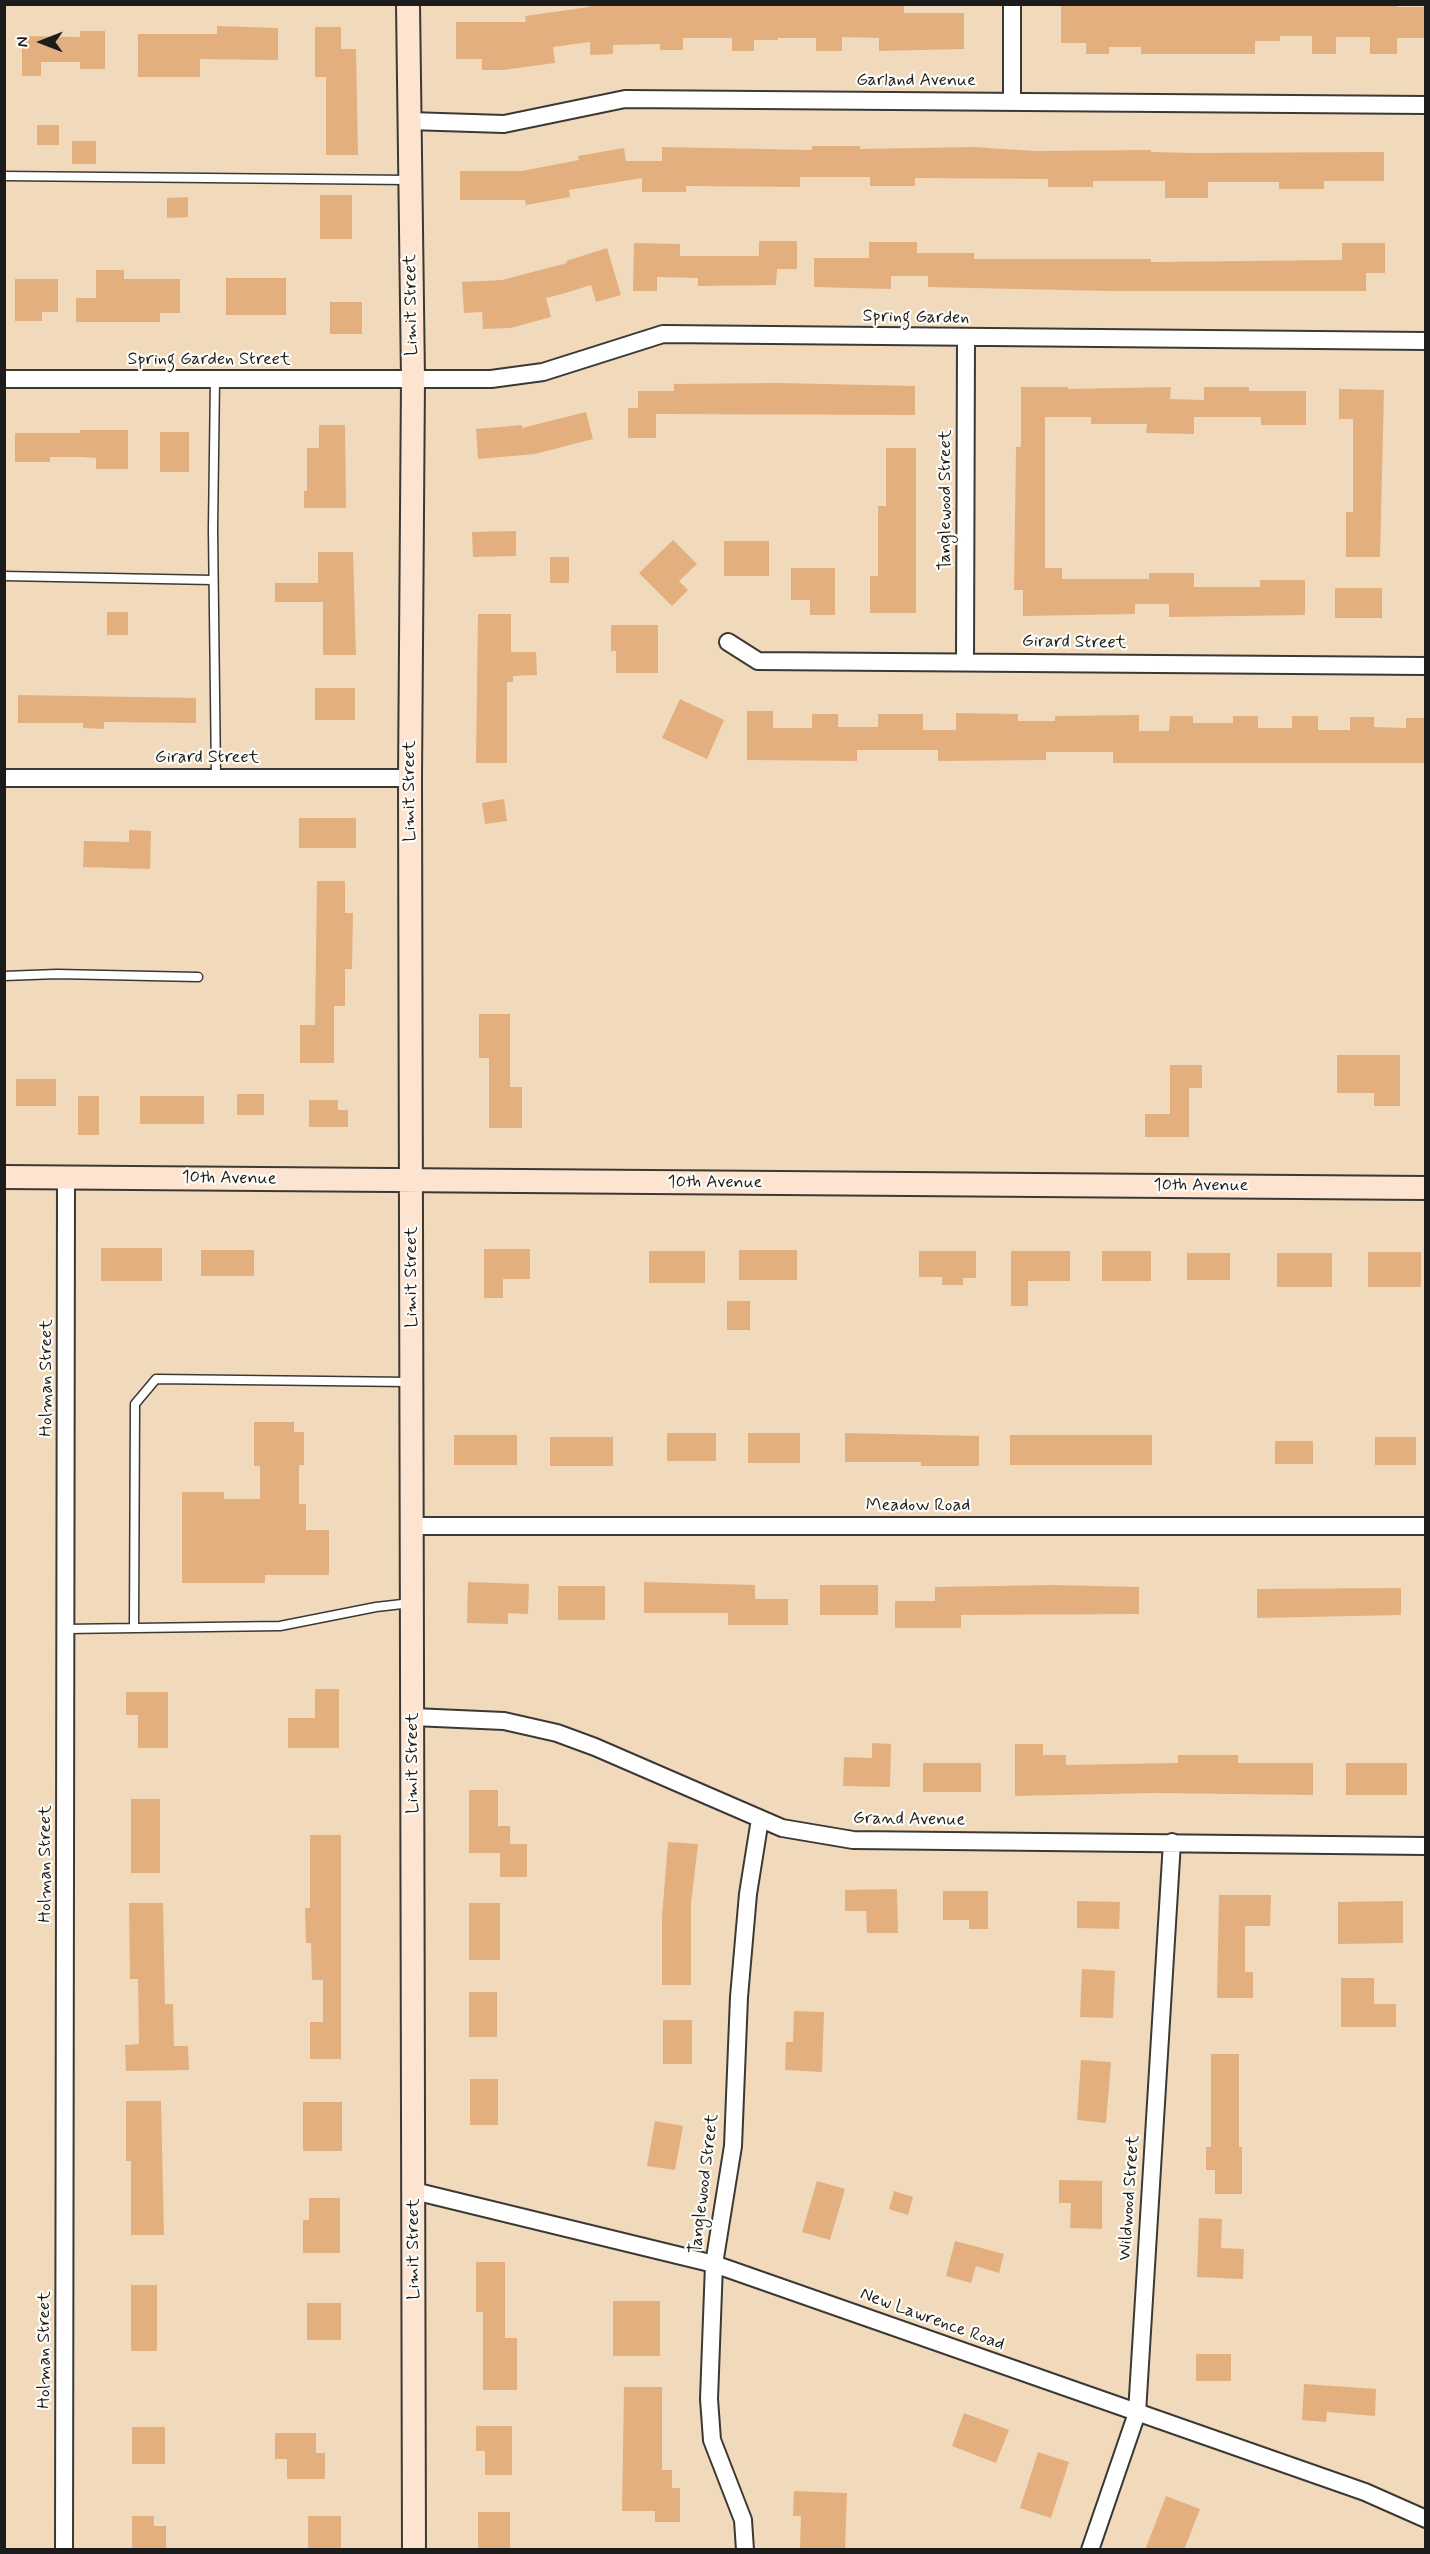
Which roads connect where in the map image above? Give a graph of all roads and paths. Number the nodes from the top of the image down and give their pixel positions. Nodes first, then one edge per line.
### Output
1 (408, 4) edge
2 (1012, 4) edge
3 (1012, 100) junction
4 (1425, 105) edge
5 (409, 121) junction
6 (4, 176) edge
7 (410, 180) junction
8 (966, 338) junction
9 (1425, 341) edge
10 (4, 379) edge
11 (215, 379) junction
12 (413, 379) junction
13 (4, 576) edge
14 (213, 580) junction
15 (728, 642) dead end
16 (965, 662) junction
17 (1425, 666) edge
18 (4, 778) edge
19 (216, 778) junction
20 (410, 778) junction
21 (4, 976) edge
22 (198, 977) dead end
23 (4, 1177) edge
24 (66, 1178) junction
25 (412, 1182) junction
26 (1425, 1188) edge
27 (411, 1382) junction
28 (411, 1526) junction
29 (1425, 1526) edge
30 (412, 1603) junction
31 (134, 1628) junction
32 (66, 1629) junction
33 (413, 1717) junction
34 (760, 1819) junction
35 (1172, 1842) junction
36 (1425, 1846) edge
37 (414, 2191) junction
38 (714, 2264) junction
39 (1137, 2414) junction
40 (1425, 2519) edge
41 (64, 2550) edge
42 (414, 2550) edge
43 (745, 2550) edge
44 (1090, 2550) edge

1 - 5 street, Limit Street
2 - 3 street
3 - 4 street, Garland Avenue
3 - 5 street, Garland Avenue
5 - 7 street, Limit Street
6 - 7 lane
7 - 12 street, Limit Street
8 - 9 street, Spring Garden
8 - 12 street, Spring Garden
8 - 16 street, Tanglewood Street
10 - 11 street, Spring Garden Street
11 - 12 street, Spring Garden Street
11 - 14 lane
12 - 20 street, Limit Street
13 - 14 lane
14 - 19 lane
15 - 16 street, Girard Street
16 - 17 street, Girard Street
18 - 19 street, Girard Street
19 - 20 street, Girard Street
20 - 25 street, Limit Street
21 - 22 lane
23 - 24 street, 10th Avenue
24 - 25 street, 10th Avenue
24 - 32 street, Holman Street
25 - 26 street, 10th Avenue
25 - 27 street, Limit Street
27 - 28 street, Limit Street
27 - 31 lane
28 - 29 street, Meadow Road
28 - 30 street, Limit Street
30 - 31 lane
30 - 33 street, Limit Street
31 - 32 lane
32 - 41 street, Holman Street
33 - 34 street, Grand Avenue
33 - 37 street, Limit Street
34 - 35 street, Grand Avenue
34 - 38 street, Tanglewood Street
35 - 36 street, Grand Avenue
35 - 39 street, Wildwood Street
37 - 38 street, New Lawrence Road
37 - 42 street, Limit Street
38 - 39 street, New Lawrence Road
38 - 43 street, Tanglewood Street
39 - 40 street, New Lawrence Road
39 - 44 street, Wildwood Street

